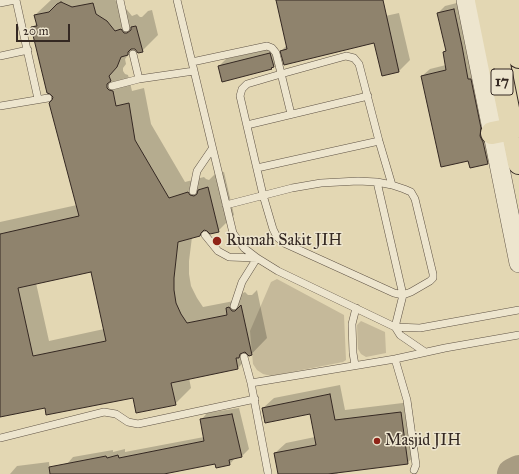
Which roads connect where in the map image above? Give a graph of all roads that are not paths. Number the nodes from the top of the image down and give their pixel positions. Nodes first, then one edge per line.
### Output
1 (15, 0) edge
2 (120, 0) edge
3 (177, 0) edge
4 (466, 0) edge
5 (486, 0) edge
6 (508, 0) edge
7 (0, 3) edge
8 (126, 28) dead end
9 (28, 50) junction
10 (133, 54) dead end
11 (0, 56) edge
12 (519, 57) edge
13 (192, 62) junction
14 (194, 71) junction
15 (281, 74) junction
16 (139, 79) junction
17 (112, 86) dead end
18 (368, 96) junction
19 (48, 98) dead end
20 (38, 99) junction
21 (0, 106) edge
22 (291, 114) junction
23 (247, 125) junction
24 (502, 131) junction
25 (379, 141) junction
26 (212, 149) junction
27 (519, 163) edge
28 (256, 168) junction
29 (377, 182) junction
30 (392, 185) junction
31 (193, 191) dead end
32 (263, 195) junction
33 (226, 205) junction
34 (205, 235) dead end
35 (257, 258) junction
36 (519, 263) edge
37 (403, 295) junction
38 (234, 306) dead end
39 (356, 308) junction
40 (519, 310) edge
41 (395, 327) junction
42 (519, 335) edge
43 (425, 352) junction
44 (244, 356) dead end
45 (395, 359) junction
46 (355, 366) junction
47 (251, 383) junction
48 (254, 399) junction
49 (0, 438) edge
50 (414, 470) dead end
51 (268, 473) dead end

1 - 7 lane
1 - 9 lane
2 - 8 lane
3 - 13 lane
4 - 24 street
5 - 24 highway, 17
6 - 12 highway, 17
9 - 11 lane
9 - 20 lane
10 - 16 lane
13 - 14 lane
13 - 15 lane
14 - 16 lane
14 - 26 lane
15 - 18 lane
15 - 22 lane
15 - 23 lane
16 - 17 lane
18 - 22 lane
18 - 25 lane
19 - 20 lane
20 - 21 lane
22 - 23 lane
23 - 28 lane
24 - 27 highway, 17
24 - 36 street
25 - 28 lane
25 - 30 lane
26 - 31 lane
26 - 33 lane
28 - 32 lane
29 - 30 lane
29 - 32 lane
29 - 37 lane
30 - 37 lane
32 - 33 lane
32 - 37 lane
33 - 35 lane
34 - 35 lane
35 - 38 lane
35 - 39 lane
37 - 41 lane
39 - 41 lane
39 - 46 lane
40 - 41 lane
41 - 43 lane
42 - 43 lane
43 - 45 lane
44 - 47 lane
45 - 46 lane
45 - 50 lane
46 - 47 lane
47 - 48 lane
48 - 49 lane
48 - 51 lane

